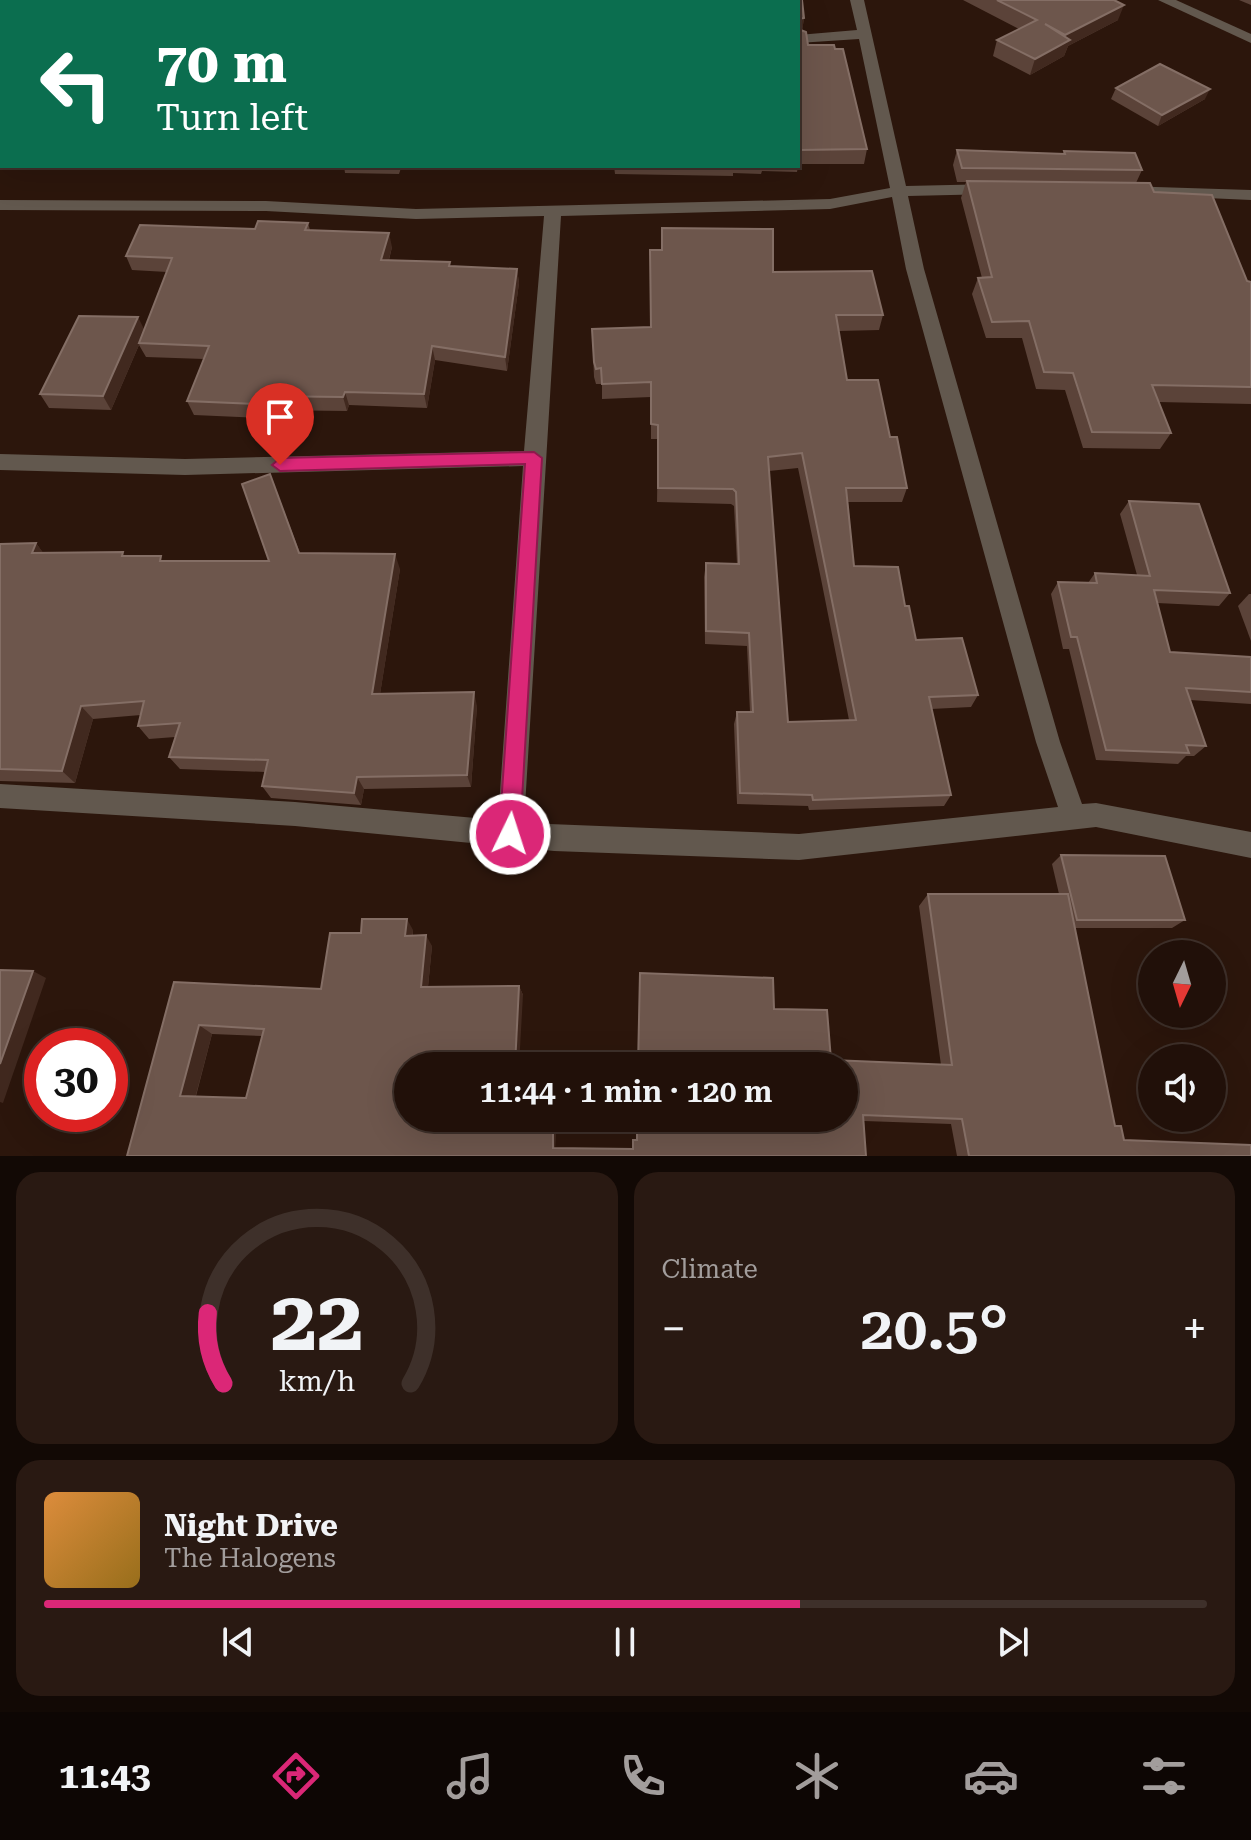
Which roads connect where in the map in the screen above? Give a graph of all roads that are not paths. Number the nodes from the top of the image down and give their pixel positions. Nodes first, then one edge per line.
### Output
1 (857, 0) edge
2 (1165, 0) edge
3 (865, 34) junction
4 (800, 39) edge
5 (1251, 39) edge
6 (1010, 189) edge
7 (1105, 190) edge
8 (899, 191) junction
9 (1251, 195) edge
10 (0, 205) edge
11 (553, 209) junction
12 (534, 458) junction
13 (0, 462) edge
14 (0, 796) edge
15 (1074, 817) junction
16 (510, 834) junction
17 (1251, 845) edge

1 - 3 street
2 - 5 street
3 - 4 street
3 - 8 street
6 - 8 street
7 - 9 street
8 - 11 street
8 - 15 street
10 - 11 street
11 - 12 street
12 - 13 street
12 - 16 street
14 - 16 street
15 - 16 street
15 - 17 street

